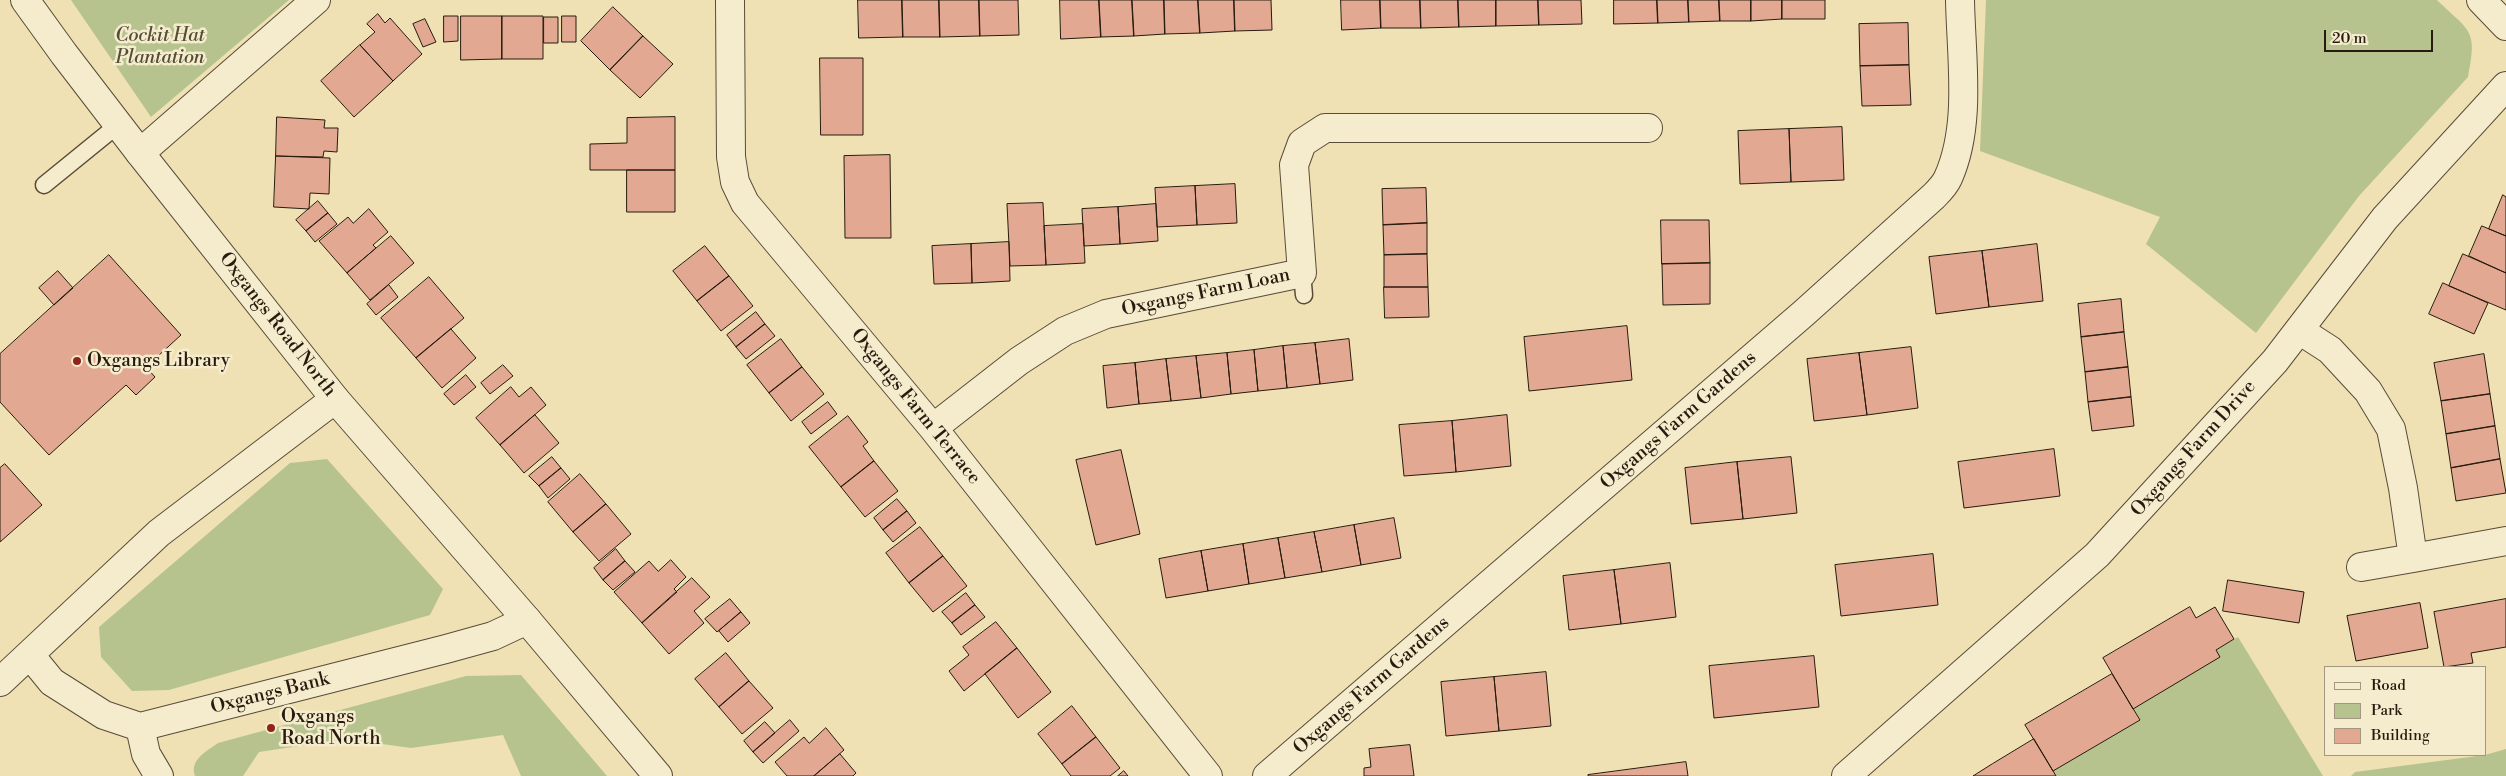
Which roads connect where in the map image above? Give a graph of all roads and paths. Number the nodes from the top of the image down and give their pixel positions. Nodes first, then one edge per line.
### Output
1 (25, 0) edge
2 (316, 0) edge
3 (730, 0) edge
4 (1960, 0) edge
5 (2480, 0) edge
6 (2506, 26) edge
7 (2506, 86) edge
8 (119, 124) junction
9 (1648, 128) dead end
10 (140, 153) junction
11 (44, 185) dead end
12 (2299, 330) junction
13 (335, 399) junction
14 (934, 428) junction
15 (2506, 541) edge
16 (2413, 558) junction
17 (2361, 567) dead end
18 (527, 620) junction
19 (30, 655) junction
20 (0, 682) edge
21 (140, 727) junction
22 (159, 776) edge
23 (658, 776) edge
24 (1208, 776) edge
25 (1267, 776) edge
26 (1846, 776) edge

1 - 8 street, Oxgangs Road North
2 - 10 street
3 - 14 street, Oxgangs Farm Terrace
4 - 25 street, Oxgangs Farm Gardens
5 - 6 street
7 - 12 street, Oxgangs Farm Drive
8 - 10 street, Oxgangs Road North
8 - 11 lane
9 - 14 street, Oxgangs Farm Loan
10 - 13 street, Oxgangs Road North
12 - 16 street
12 - 26 street, Oxgangs Farm Drive
13 - 18 street, Oxgangs Road North
13 - 19 street
14 - 24 street, Oxgangs Farm Terrace
15 - 16 street
16 - 17 street
18 - 21 street, Oxgangs Bank
18 - 23 street, Oxgangs Road North
19 - 20 street
19 - 21 street
21 - 22 street

